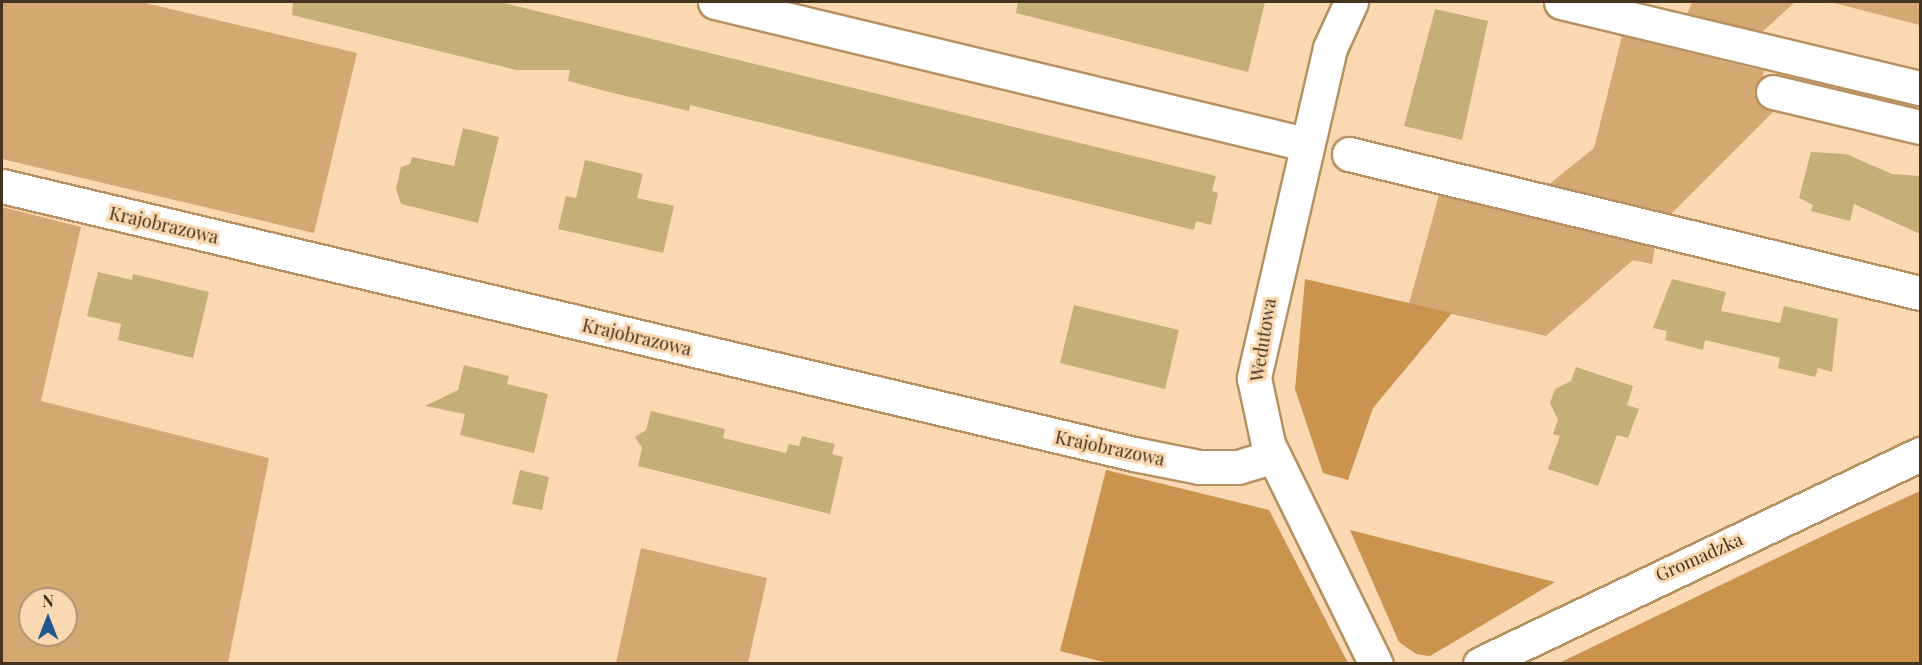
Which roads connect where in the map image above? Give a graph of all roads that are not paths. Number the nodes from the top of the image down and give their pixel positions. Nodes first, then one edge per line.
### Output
1 (715, 2) edge
2 (1352, 2) edge
3 (1562, 2) edge
4 (1920, 88) edge
5 (1773, 92) dead end
6 (1920, 127) edge
7 (1305, 144) junction
8 (1349, 154) dead end
9 (2, 186) edge
10 (1920, 293) edge
11 (1920, 454) edge
12 (1273, 456) junction
13 (1376, 663) edge
14 (1480, 663) edge

1 - 7 street
2 - 7 street, Wedutowa
3 - 4 street
5 - 6 street
7 - 12 street, Wedutowa
8 - 10 street
9 - 12 street, Krajobrazowa
11 - 14 street, Gromadzka
12 - 13 street, Wedutowa

